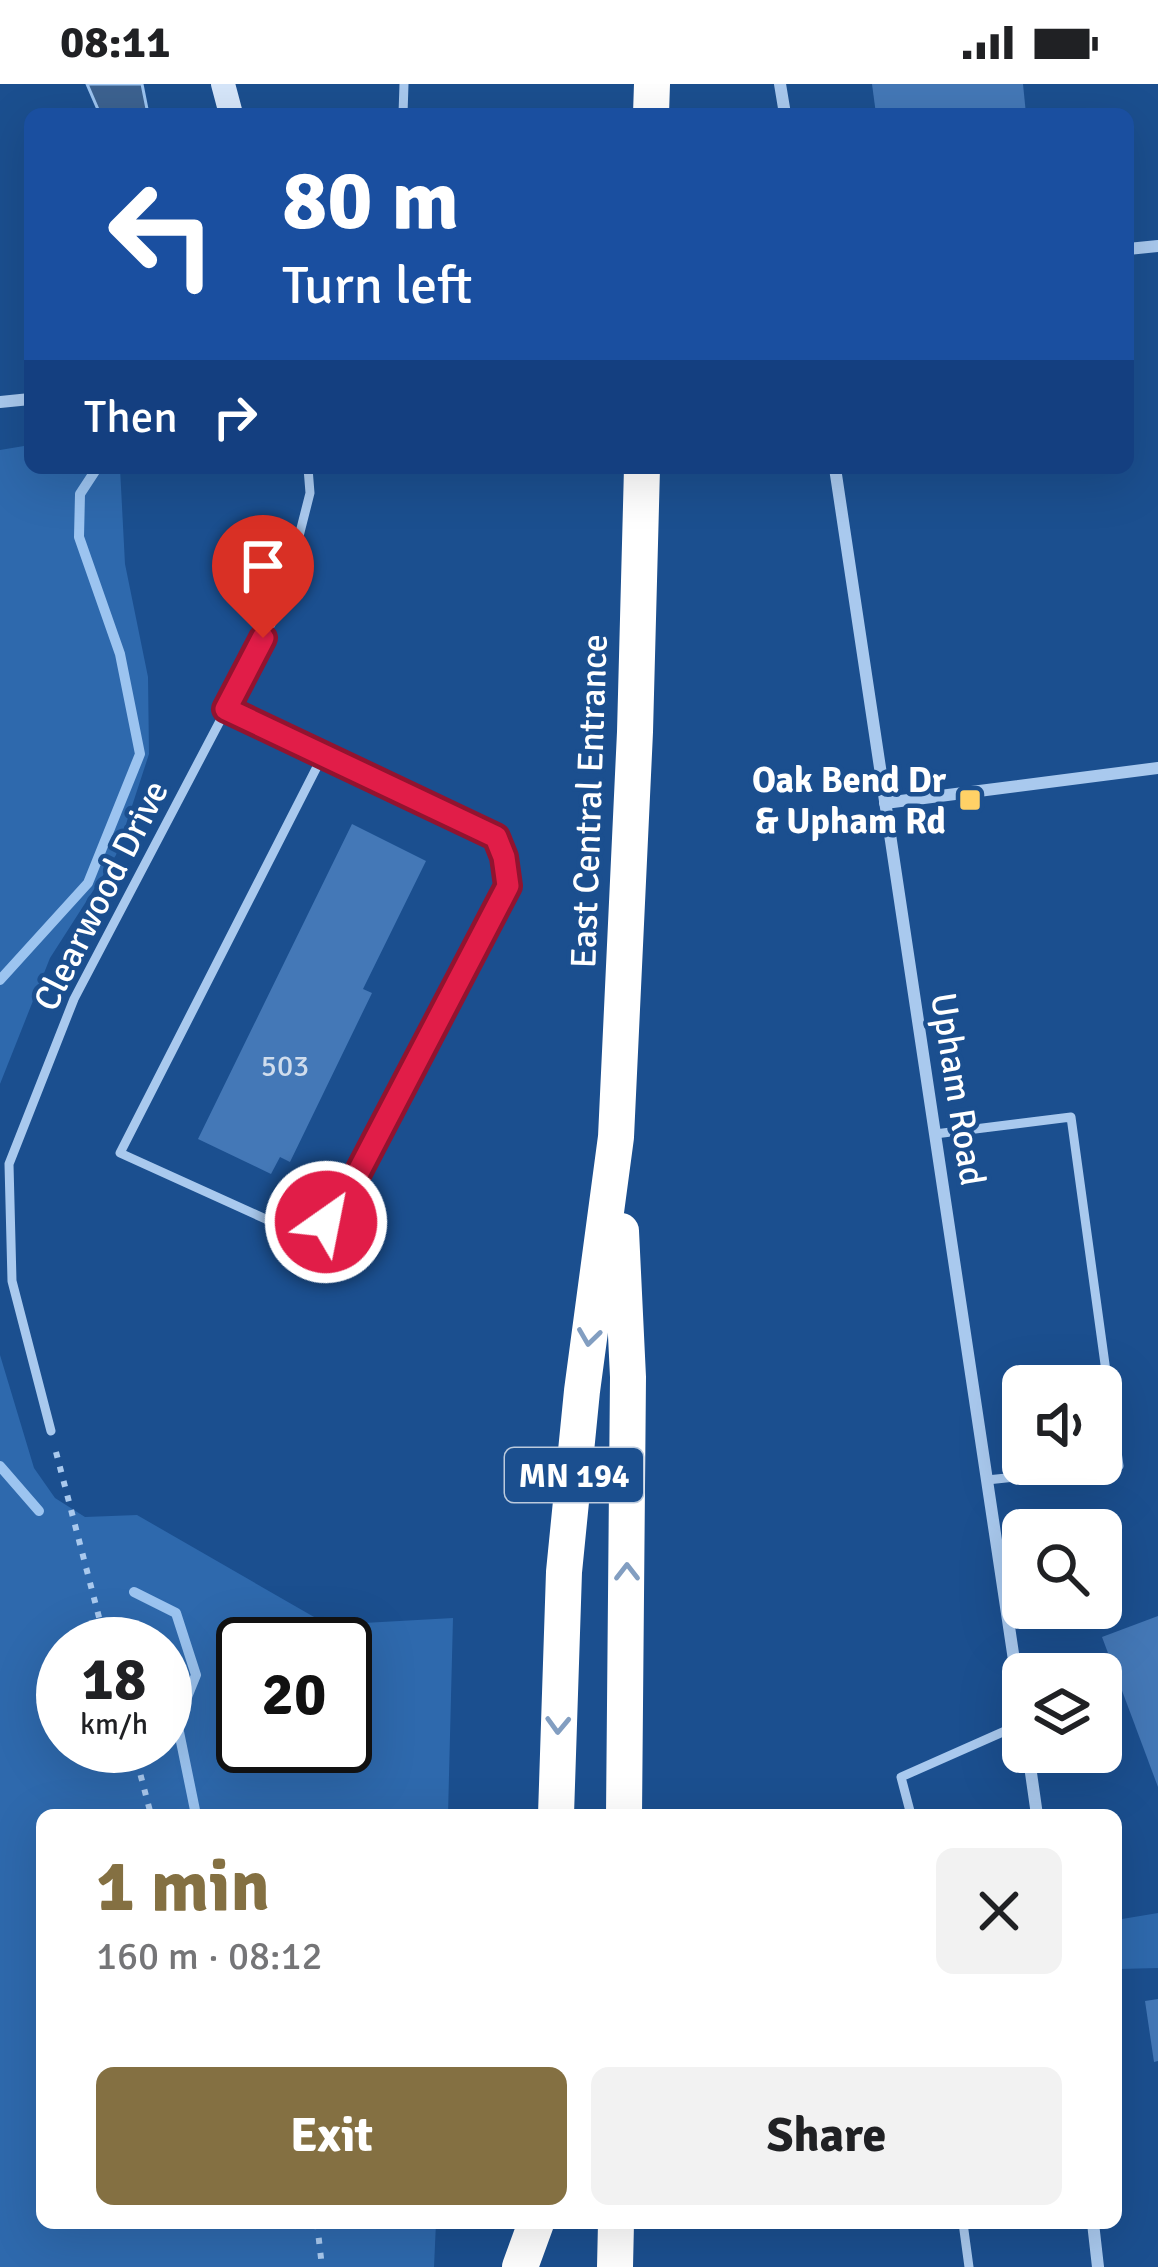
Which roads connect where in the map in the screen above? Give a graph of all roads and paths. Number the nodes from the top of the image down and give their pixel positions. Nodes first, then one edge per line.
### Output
1 (308, 474) edge
2 (642, 474) edge
3 (837, 474) edge
4 (226, 709) junction
5 (323, 755) junction
6 (1158, 768) edge
7 (886, 802) junction
8 (935, 1134) junction
9 (616, 1137) junction
10 (51, 1431) joint
11 (987, 1480) junction
12 (99, 1617) edge
13 (1013, 1653) edge
14 (1002, 1731) edge
15 (140, 1773) edge
16 (1031, 1773) edge
17 (149, 1809) edge
18 (556, 1809) edge
19 (624, 1809) edge
20 (909, 1809) edge
21 (1036, 1809) edge
22 (318, 2229) edge
23 (537, 2229) edge
24 (540, 2229) edge
25 (616, 2229) edge
26 (964, 2229) edge
27 (1094, 2229) edge
28 (322, 2267) edge
29 (520, 2267) edge
30 (543, 2267) edge
31 (615, 2267) edge
32 (969, 2267) edge
33 (1098, 2267) edge

1 - 4 lane, Clearwood Drive
2 - 9 highway, East Central Entrance / MN 194
3 - 7 street, Upham Road
4 - 5 lane
4 - 10 lane, Clearwood Drive
5 - 5 lane
6 - 7 street
7 - 8 street, Upham Road
8 - 11 street, Upham Road
8 - 11 lane
9 -> 18 highway, East Central Entrance / MN 194
19 -> 9 highway, East Central Entrance / MN 194
10 - 12 path
11 - 13 street, Upham Road
14 - 20 lane
15 - 17 path
16 - 21 street
22 - 28 path
23 - 29 highway
24 - 30 highway
25 - 31 highway
26 - 32 lane
27 - 33 street

